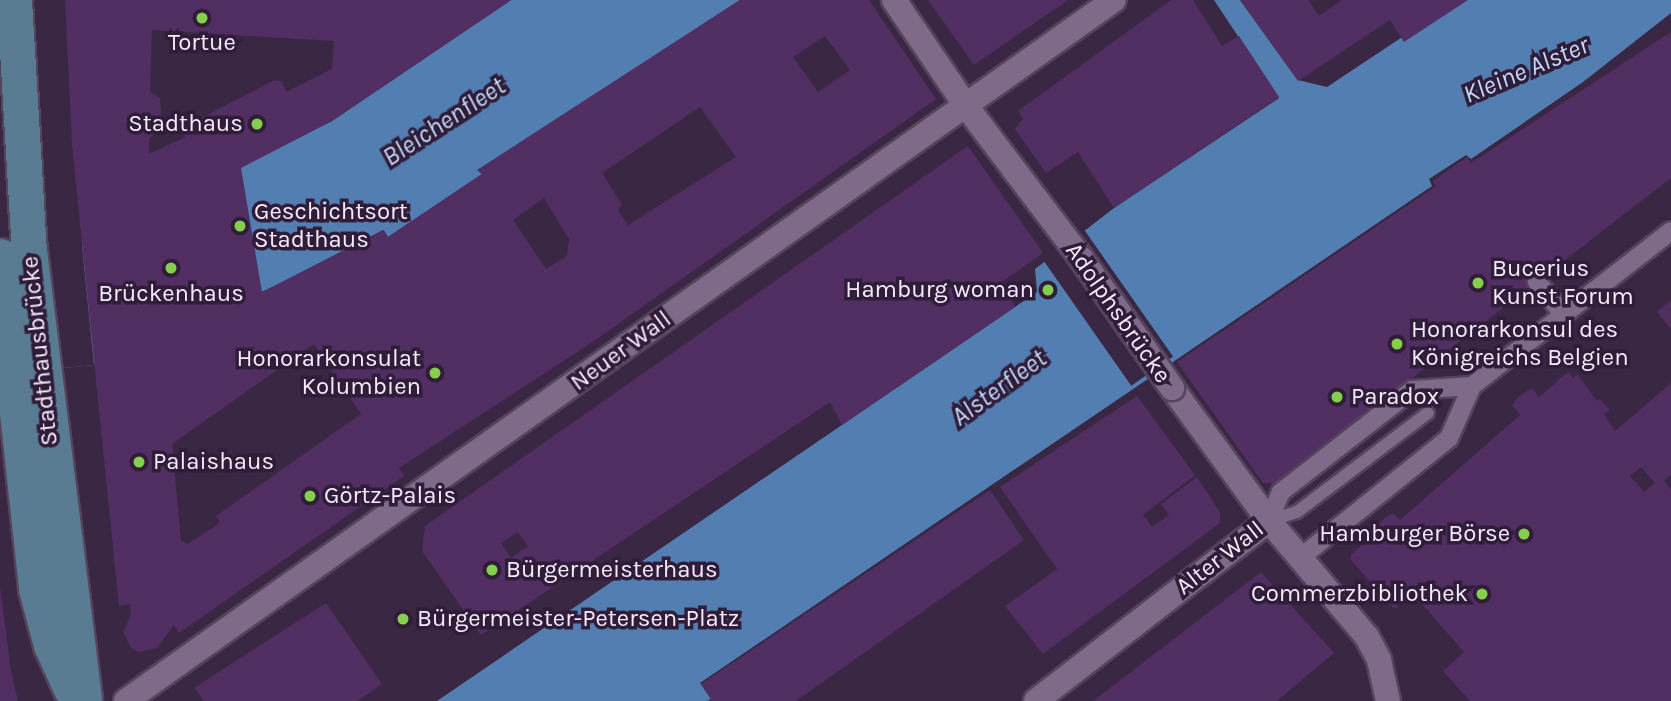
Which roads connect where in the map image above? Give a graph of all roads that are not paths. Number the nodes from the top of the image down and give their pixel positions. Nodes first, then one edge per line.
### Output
1 (14, 0) edge
2 (894, 0) edge
3 (1114, 0) edge
4 (966, 106) junction
5 (1671, 231) edge
6 (14, 253) edge
7 (1537, 282) dead end
8 (1564, 315) junction
9 (27, 372) junction
10 (1472, 386) junction
11 (1428, 413) dead end
12 (1269, 521) junction
13 (1300, 558) junction
14 (77, 701) edge
15 (84, 701) edge
16 (126, 701) edge
17 (1036, 701) edge
18 (1388, 701) edge

1 - 6 main road, Stadthausbrücke
2 - 4 street, Adolphsbrücke
3 - 4 street, Neuer Wall
4 - 12 street, Adolphsbrücke, bridge
4 - 16 street, Neuer Wall
5 - 8 street, Alter Wall
6 - 9 main road, Stadthausbrücke
7 - 8 street
8 - 10 street, Alter Wall
9 - 14 main road, Stadthausbrücke
9 - 15 main road, Stadthausbrücke
10 - 12 street, Alter Wall
10 - 13 street, Alter Wall
11 - 12 lane
12 - 13 street, Adolphsbrücke
12 - 17 street, Alter Wall
13 - 18 street, Adolphsbrücke

